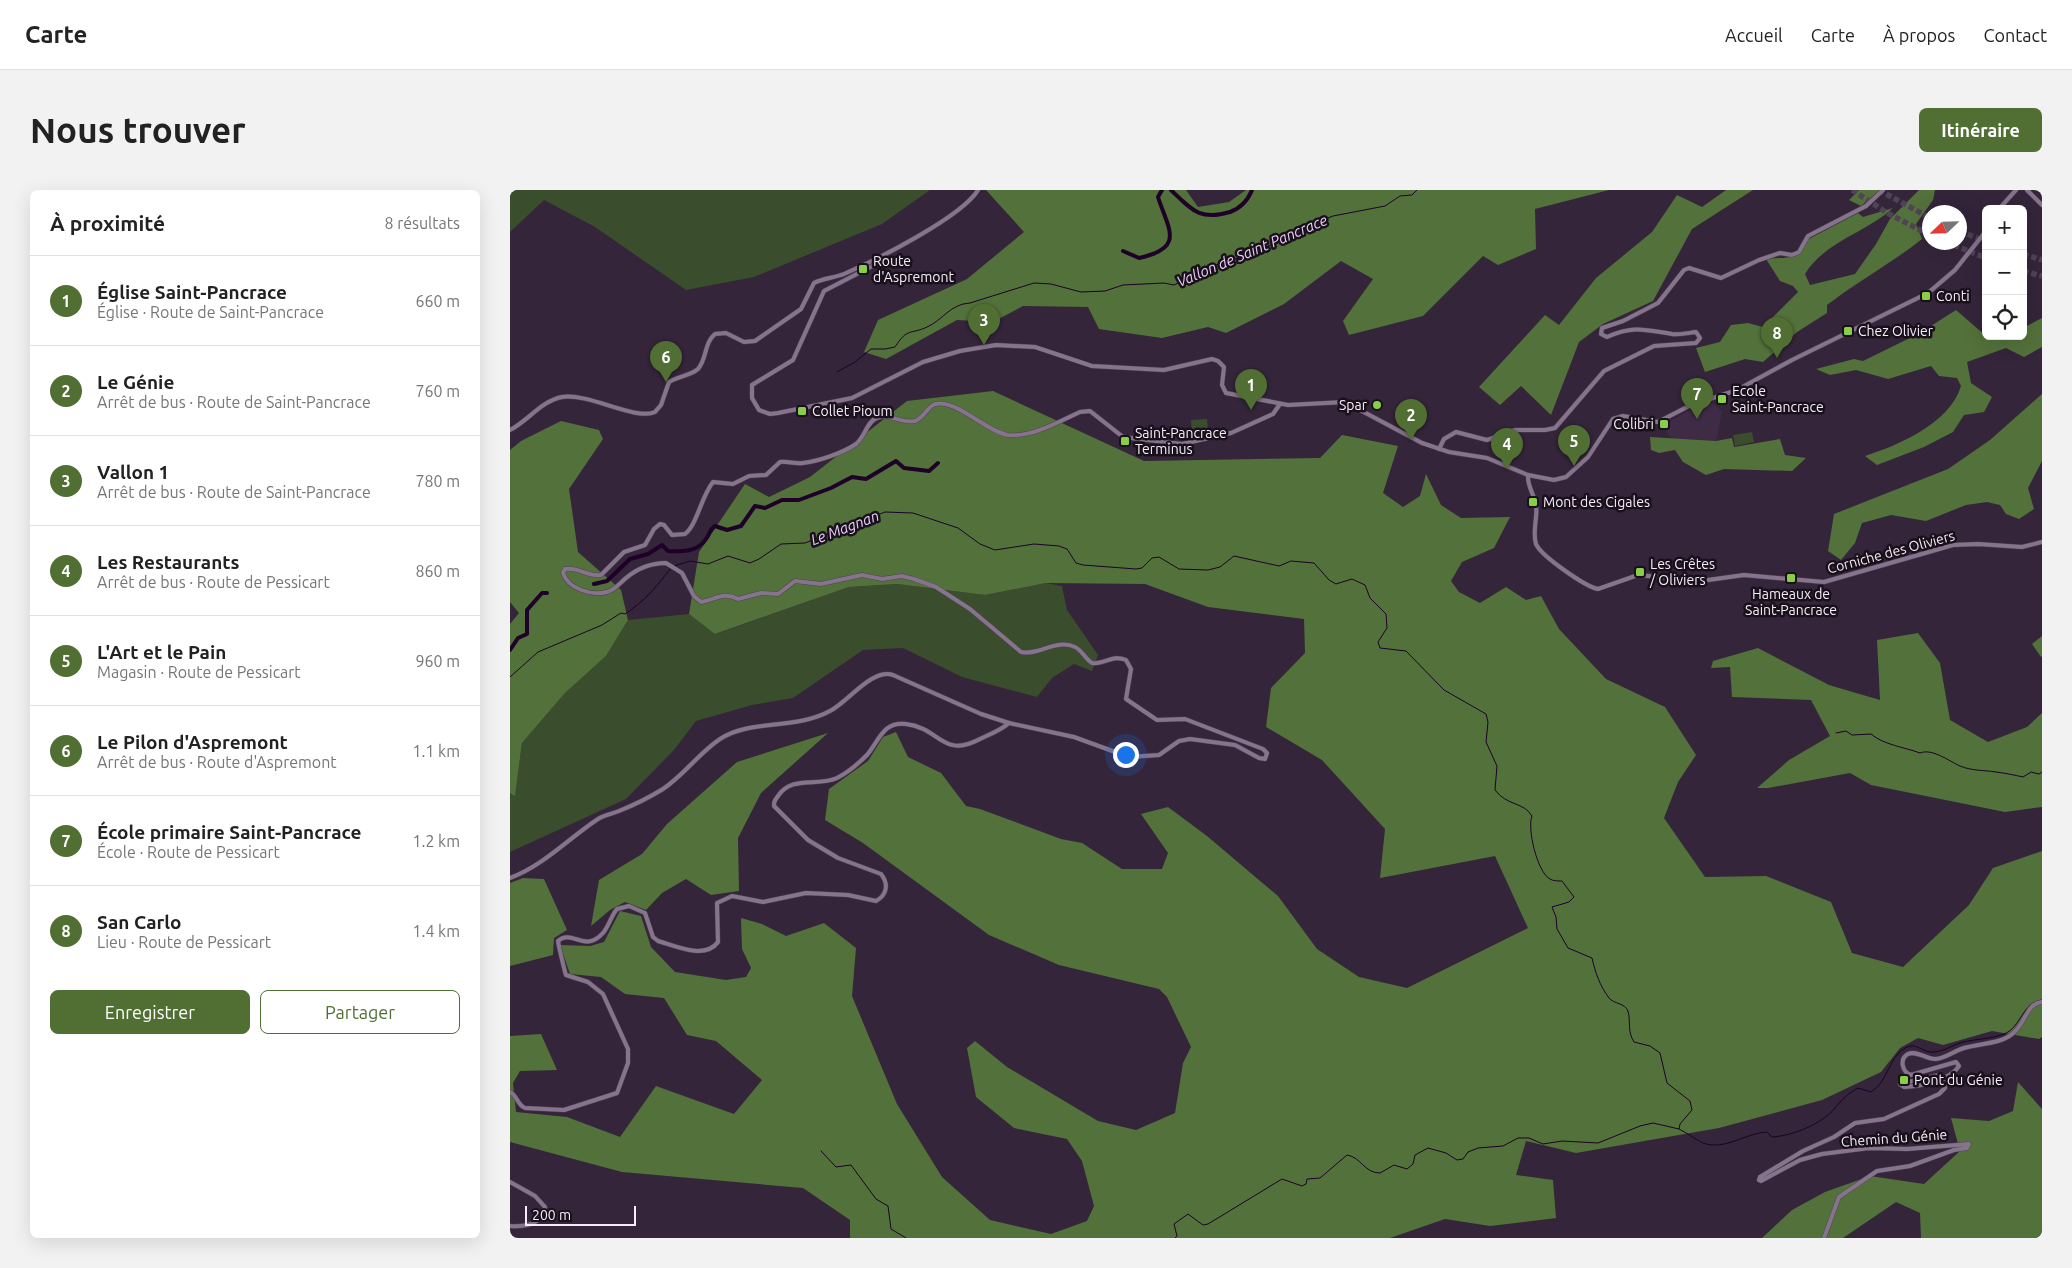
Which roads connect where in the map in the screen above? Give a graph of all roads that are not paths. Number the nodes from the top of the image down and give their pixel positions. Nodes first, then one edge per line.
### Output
1 (978, 190) edge
2 (1883, 190) edge
3 (2016, 190) edge
4 (2027, 190) edge
5 (2003, 205) edge
6 (2042, 205) edge
7 (1982, 236) edge
8 (880, 258) junction
9 (1280, 404) junction
10 (510, 430) edge
11 (1438, 448) junction
12 (1528, 475) junction
13 (2042, 542) edge
14 (1009, 723) junction
15 (510, 878) edge
16 (2042, 1002) edge
17 (510, 1092) edge
18 (510, 1182) edge
19 (510, 1226) edge
20 (1824, 1238) edge

1 - 8 street
2 - 11 street
3 - 5 street
4 - 6 street
7 - 12 street
8 - 9 street
8 - 10 street
9 - 11 street
9 - 14 street
11 - 12 street
12 - 13 street, Corniche des Oliviers
14 - 15 street
14 - 17 street
16 - 20 street, Chemin du Génie, bridge
18 - 19 street

